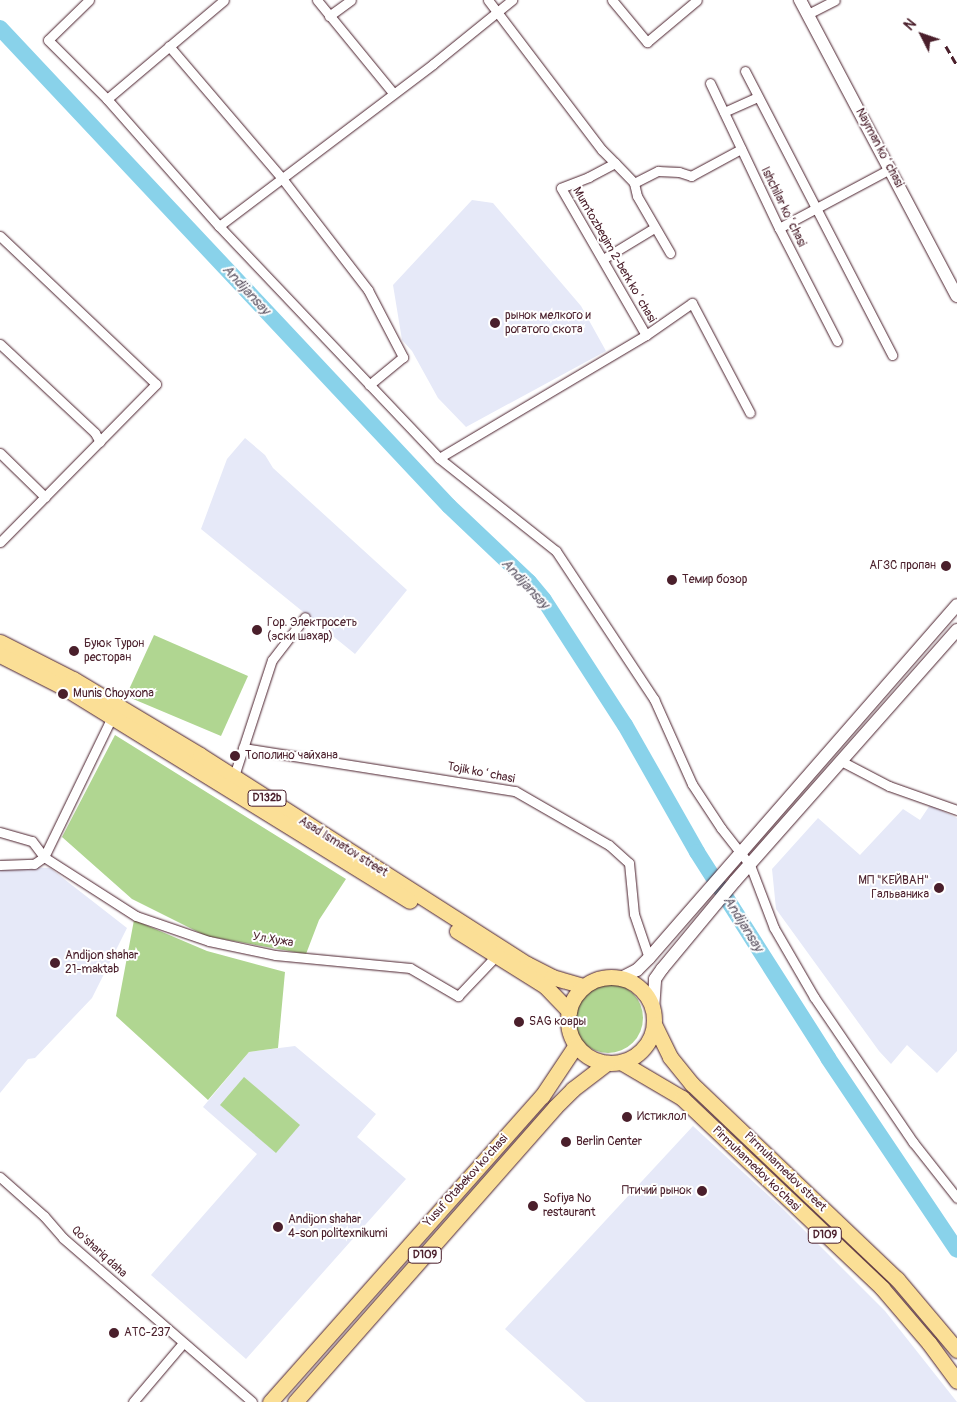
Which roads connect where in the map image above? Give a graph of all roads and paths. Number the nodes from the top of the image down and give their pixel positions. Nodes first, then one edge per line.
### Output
1 (89, 0) edge
2 (224, 0) edge
3 (317, 0) edge
4 (351, 0) edge
5 (488, 0) edge
6 (512, 0) edge
7 (612, 0) edge
8 (697, 0) edge
9 (800, 0) edge
10 (835, 0) edge
11 (497, 12) junction
12 (808, 14) junction
13 (329, 16) junction
14 (169, 46) junction
15 (745, 71) dead end
16 (710, 83) dead end
17 (393, 93) junction
18 (758, 97) junction
19 (107, 99) junction
20 (724, 112) junction
21 (741, 149) junction
22 (615, 163) junction
23 (890, 169) junction
24 (281, 177) junction
25 (634, 182) junction
26 (816, 208) junction
27 (219, 226) junction
28 (654, 228) junction
29 (779, 228) junction
30 (0, 236) edge
31 (670, 253) dead end
32 (603, 259) junction
33 (957, 296) edge
34 (646, 335) junction
35 (837, 341) dead end
36 (0, 344) edge
37 (892, 355) dead end
38 (369, 385) junction
39 (750, 413) dead end
40 (100, 442) junction
41 (0, 453) edge
42 (439, 458) junction
43 (46, 496) junction
44 (0, 542) edge
45 (957, 606) edge
46 (304, 617) dead end
47 (956, 632) edge
48 (0, 642) edge
49 (0, 655) edge
50 (115, 712) junction
51 (243, 748) junction
52 (841, 761) junction
53 (231, 783) junction
54 (957, 810) edge
55 (0, 832) edge
56 (740, 852) junction
57 (44, 857) junction
58 (750, 864) junction
59 (0, 865) edge
60 (443, 916) junction
61 (495, 957) junction
62 (649, 958) junction
63 (621, 978) junction
64 (584, 986) junction
65 (569, 1011) junction
66 (653, 1017) junction
67 (576, 1045) junction
68 (614, 1063) junction
69 (0, 1177) edge
70 (957, 1198) edge
71 (183, 1343) junction
72 (957, 1350) edge
73 (957, 1381) edge
74 (133, 1402) edge
75 (252, 1402) edge
76 (270, 1402) edge
77 (295, 1402) edge

1 - 19 street
2 - 14 street
3 - 13 street
4 - 13 street
5 - 11 street
6 - 11 street
7 - 8 street
9 - 12 main road, Nayman koʻchasi
10 - 12 street
11 - 17 street
11 - 22 street
12 - 23 main road, Nayman koʻchasi
13 - 17 street
14 - 19 street
14 - 24 street
15 - 18 street
16 - 20 street, Ishchilar koʻchasi
17 - 24 street
18 - 20 street
18 - 26 street
19 - 27 street
20 - 21 street, Ishchilar koʻchasi
21 - 25 street
21 - 29 street, Ishchilar koʻchasi
22 - 25 street
22 - 32 street, Mumtozbegim 2-berk koʻchasi
23 - 26 street
23 - 33 main road, Nayman koʻchasi
24 - 27 street
24 - 38 street
25 - 28 street
26 - 29 street
26 - 37 street
27 - 38 street
28 - 31 street
28 - 32 street
29 - 35 street, Ishchilar koʻchasi
30 - 40 street
32 - 34 street, Mumtozbegim 2-berk koʻchasi
34 - 39 street, Mumtozbegim 2-berk koʻchasi
34 - 42 street
36 - 40 street
38 - 42 street
40 - 43 street
41 - 43 street
42 - 56 street
43 - 44 street
45 - 56 main road
46 - 51 street
47 - 52 main road
48 - 50 main road, Asad Ismatov street / D132b
49 - 50 main road, Asad Ismatov street / D132b
50 - 53 main road, Asad Ismatov street / D132b
50 - 57 street
51 - 53 street
51 - 62 street, Tojik koʻchasi
52 - 54 street
52 - 58 main road
53 - 60 main road, Asad Ismatov street / D132b
55 - 57 street
56 - 58 street
56 - 62 main road
57 - 59 street
57 - 61 street, Ул.Хужа
58 - 66 main road
58 - 70 street
60 - 61 main road, Asad Ismatov street / D132b
60 - 64 main road, Asad Ismatov street / D132b
61 - 65 main road, Asad Ismatov street / D132b
62 - 63 main road
63 - 64 main road
63 - 66 main road, D109
64 - 65 main road
65 - 67 main road
66 - 68 main road, D109
66 - 72 main road, Pirmuhamedov ko'chasi / D109
67 - 68 main road, D109
67 - 76 main road, Yusuf Otabekov ko'chasi / D109
68 - 73 main road, Pirmuhamedov ko'chasi / D109
68 - 77 main road, Yusuf Otabekov ko'chasi / D109
69 - 71 street, Qo'shariq daha
71 - 74 street
71 - 75 street, Qo'shariq daha

